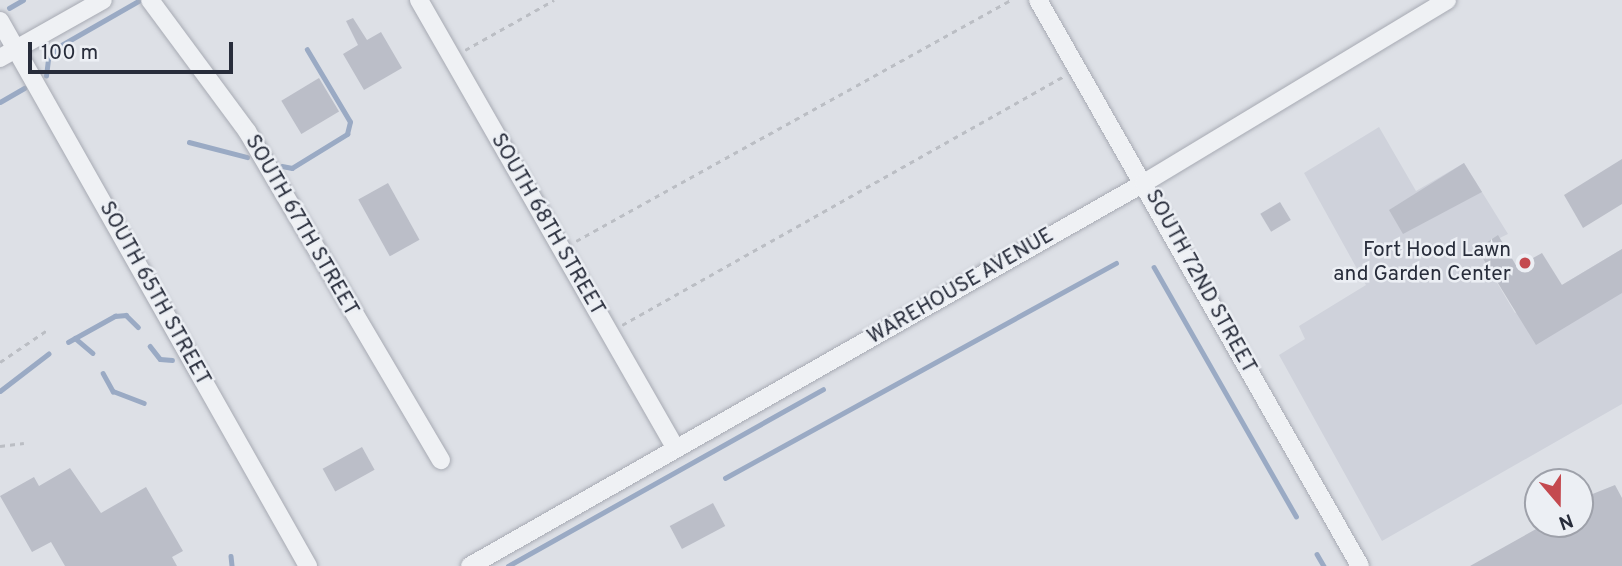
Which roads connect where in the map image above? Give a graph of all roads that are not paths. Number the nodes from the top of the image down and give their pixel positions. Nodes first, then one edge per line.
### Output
1 (103, 0) edge
2 (150, 0) edge
3 (419, 0) edge
4 (1038, 0) edge
5 (1447, 0) edge
6 (0, 21) edge
7 (8, 53) edge
8 (1144, 183) junction
9 (676, 449) junction
10 (441, 460) dead end
11 (308, 566) edge
12 (470, 566) edge
13 (1360, 566) edge

1 - 7 street
2 - 10 street, SOUTH 67TH STREET
3 - 9 street, SOUTH 68TH STREET
4 - 8 street, SOUTH 72ND STREET
5 - 8 street, WAREHOUSE AVENUE
6 - 7 street, SOUTH 65TH STREET
7 - 11 street, SOUTH 65TH STREET
8 - 9 street, WAREHOUSE AVENUE
8 - 13 street, SOUTH 72ND STREET
9 - 12 street, WAREHOUSE AVENUE

